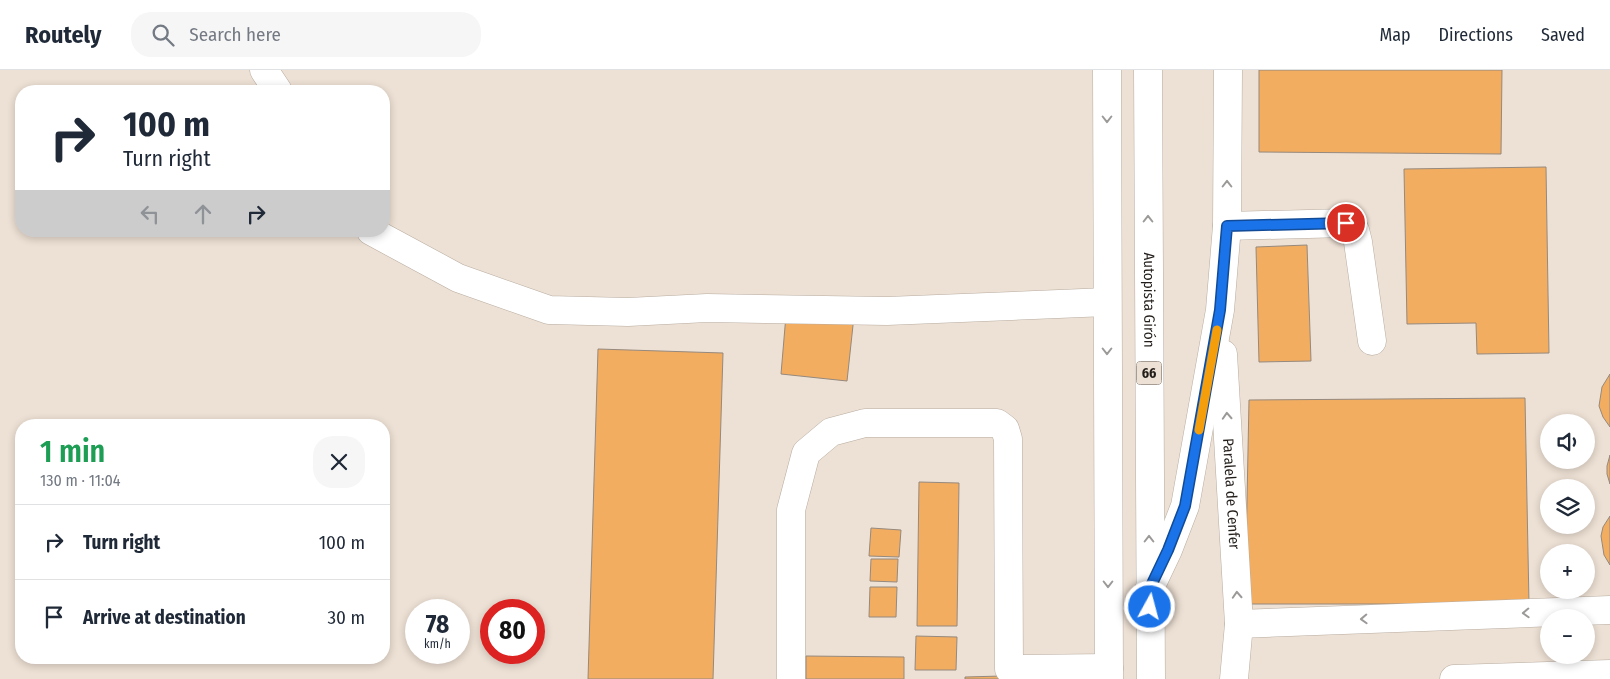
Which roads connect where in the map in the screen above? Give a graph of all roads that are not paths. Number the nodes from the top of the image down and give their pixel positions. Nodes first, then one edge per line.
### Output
1 (264, 70) edge
2 (1107, 70) edge
3 (1148, 70) edge
4 (1228, 70) edge
5 (274, 85) edge
6 (1227, 226) junction
7 (382, 237) edge
8 (1107, 302) junction
9 (1220, 310) junction
10 (1372, 341) dead end
11 (1149, 590) junction
12 (1610, 610) edge
13 (1239, 624) junction
14 (1109, 674) edge
15 (1610, 674) edge
16 (791, 679) edge
17 (1150, 679) edge
18 (1234, 679) edge
19 (1454, 679) edge

1 - 5 main road
2 -> 8 main road
11 -> 3 main road, Autopista Girón / 66
6 -> 4 main road, Paralela de Cenfer
6 - 9 main road, Paralela de Cenfer
6 - 10 main road
7 - 8 main road
8 -> 14 main road
9 - 11 main road, Paralela de Cenfer
13 -> 9 main road, Paralela de Cenfer
11 - 17 main road, Autopista Girón / 66
12 -> 13 main road
13 - 18 main road, Paralela de Cenfer
14 - 16 main road
15 - 19 main road

